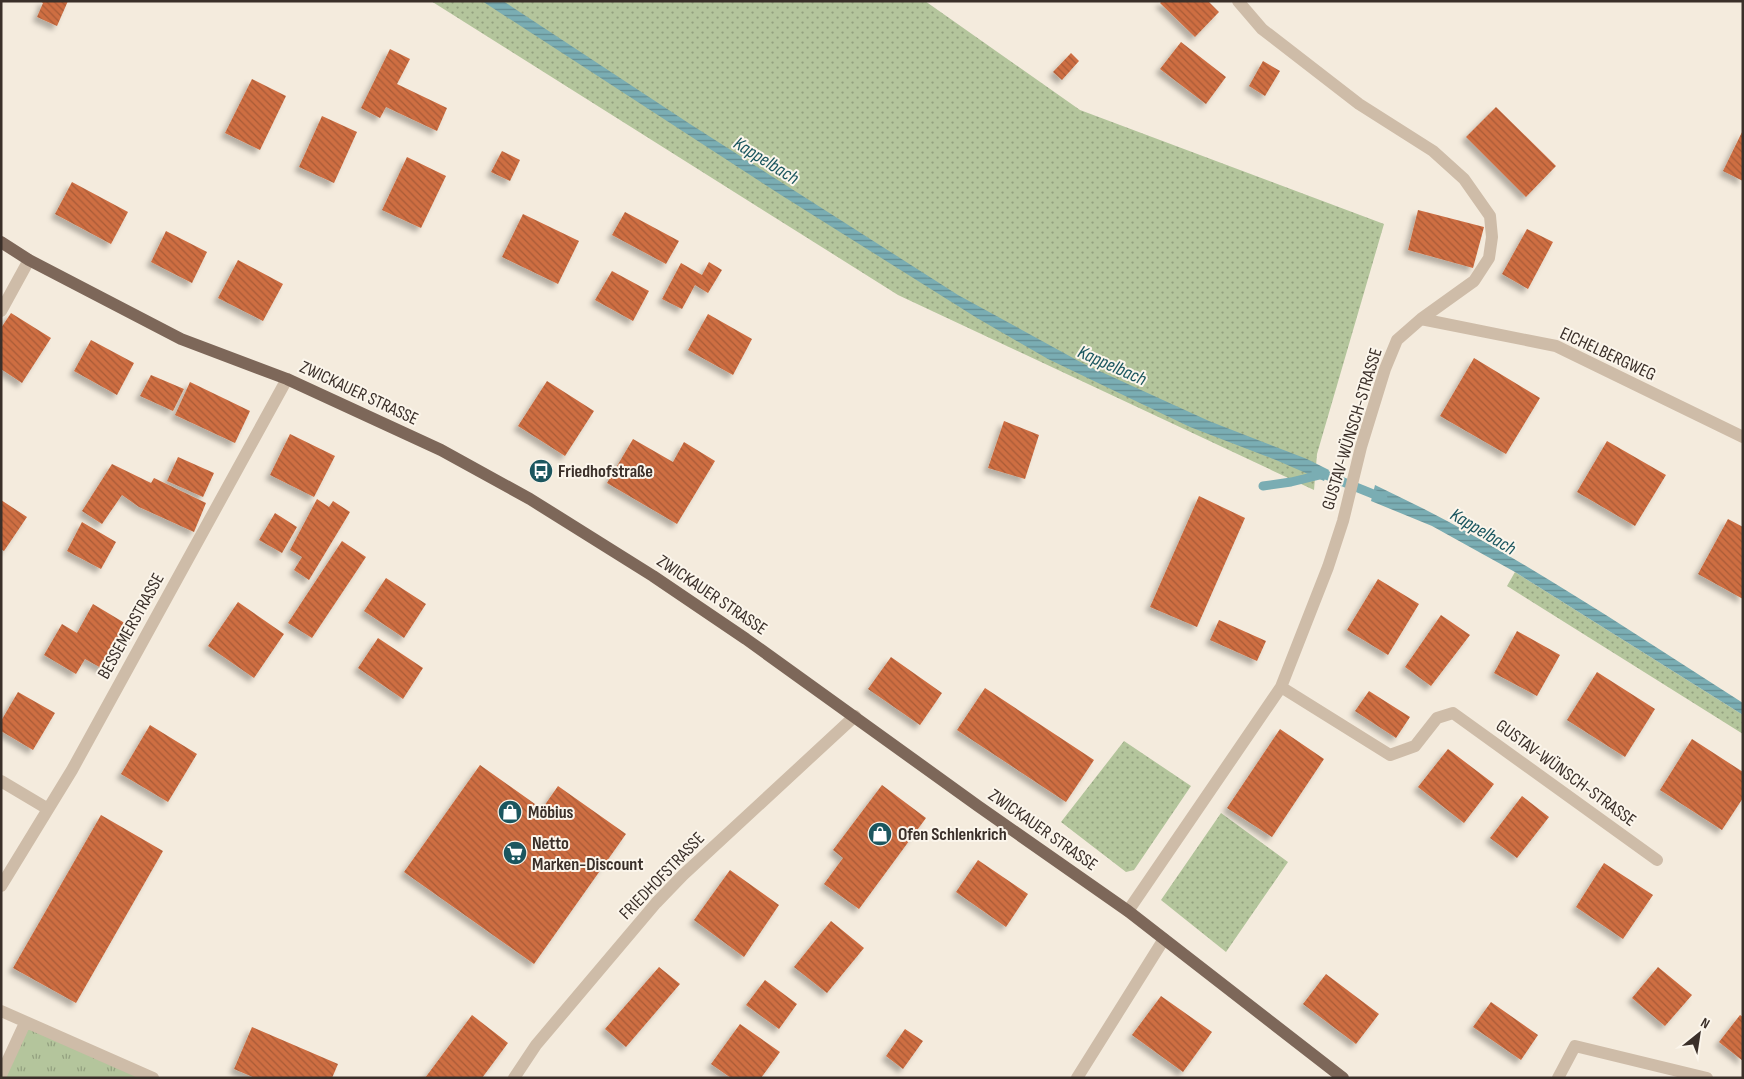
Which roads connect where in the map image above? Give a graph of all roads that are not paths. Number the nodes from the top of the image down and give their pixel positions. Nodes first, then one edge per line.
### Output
1 (1238, 1) edge
2 (1, 242) edge
3 (29, 260) junction
4 (1, 311) edge
5 (1421, 320) junction
6 (287, 380) junction
7 (1743, 437) edge
8 (1281, 687) junction
9 (855, 716) junction
10 (1, 781) edge
11 (48, 809) junction
12 (1657, 860) dead end
13 (1, 886) edge
14 (1128, 911) junction
15 (1164, 939) junction
16 (1, 1012) edge
17 (25, 1022) junction
18 (1, 1075) edge
19 (153, 1078) edge
20 (514, 1078) edge
21 (1077, 1078) edge
22 (1343, 1078) edge
23 (1558, 1078) edge
24 (1707, 1078) edge

1 - 5 street, GUSTAV-WÜNSCH-STRASSE
2 - 3 main road, ZWICKAUER STRASSE
3 - 4 street
3 - 6 main road, ZWICKAUER STRASSE
5 - 7 street, EICHELBERGWEG
5 - 8 street, GUSTAV-WÜNSCH-STRASSE
6 - 9 main road, ZWICKAUER STRASSE
6 - 11 street, BESSEMERSTRASSE
8 - 12 street, GUSTAV-WÜNSCH-STRASSE
8 - 14 street, GUSTAV-WÜNSCH-STRASSE
9 - 14 main road, ZWICKAUER STRASSE
9 - 20 street, FRIEDHOFSTRASSE
10 - 11 street
11 - 13 street, BESSEMERSTRASSE
14 - 15 main road, ZWICKAUER STRASSE
15 - 21 street
15 - 22 main road, ZWICKAUER STRASSE
16 - 17 street
17 - 18 street
17 - 19 street
23 - 24 street

